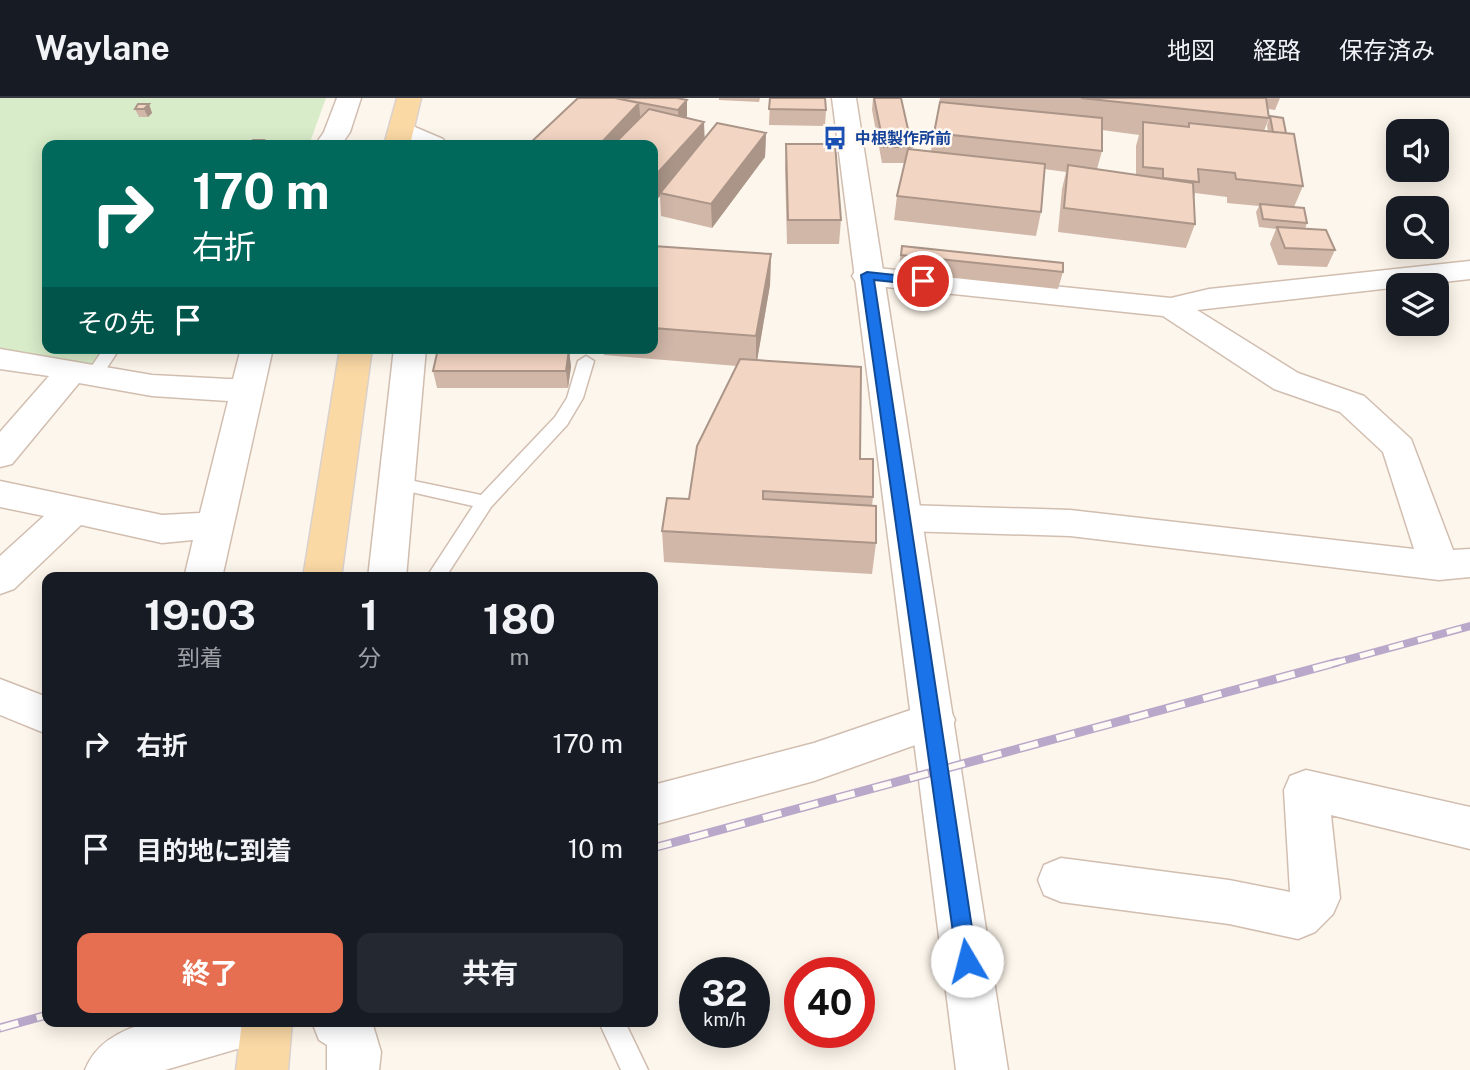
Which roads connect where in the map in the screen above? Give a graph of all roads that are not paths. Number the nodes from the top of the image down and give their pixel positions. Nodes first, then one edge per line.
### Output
1 (349, 98) edge
2 (409, 98) edge
3 (844, 98) edge
4 (400, 138) edge
5 (331, 140) edge
6 (1470, 270) edge
7 (867, 275) junction
8 (1171, 307) junction
9 (105, 354) edge
10 (256, 354) edge
11 (355, 354) edge
12 (409, 354) edge
13 (0, 359) edge
14 (586, 361) dead end
15 (82, 373) junction
16 (247, 389) junction
17 (0, 455) edge
18 (395, 483) junction
19 (0, 494) edge
20 (485, 502) junction
21 (76, 508) junction
22 (904, 518) junction
23 (214, 525) junction
24 (1455, 565) edge
25 (204, 572) edge
26 (323, 572) edge
27 (388, 572) edge
28 (439, 572) edge
29 (0, 579) edge
30 (0, 696) edge
31 (42, 714) edge
32 (934, 720) junction
33 (658, 804) edge
34 (1470, 828) edge
35 (1061, 880) dead end
36 (231, 1027) edge
37 (266, 1027) edge
38 (346, 1027) edge
39 (614, 1027) edge
40 (111, 1070) edge
41 (262, 1070) edge
42 (353, 1070) edge
43 (635, 1070) edge
44 (982, 1070) edge

1 - 5 street
2 - 4 main road
3 - 7 street
6 - 8 street
7 - 8 street
7 - 22 street
8 - 24 street
9 - 15 lane
10 - 16 street
11 - 26 main road
12 - 18 street
13 - 15 street
14 - 20 lane
15 - 16 street
15 - 17 street
16 - 23 street
18 - 20 lane
18 - 27 street
19 - 21 street
20 - 28 lane
21 - 23 street
21 - 29 street
22 - 24 street
22 - 32 street
23 - 25 street
30 - 31 street
32 - 33 street
32 - 44 street
34 - 35 street
36 - 40 street
37 - 41 main road
38 - 42 street
39 - 43 lane

